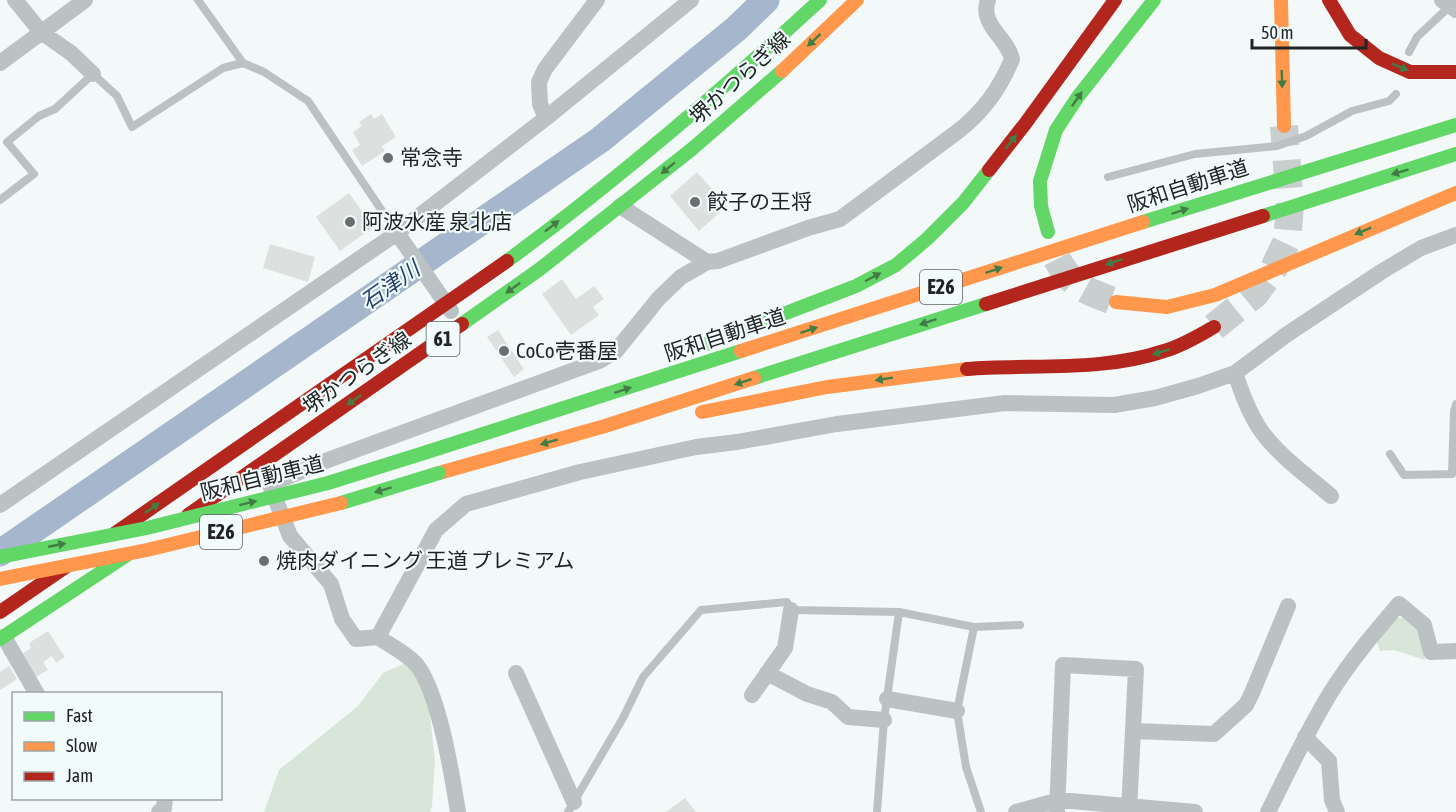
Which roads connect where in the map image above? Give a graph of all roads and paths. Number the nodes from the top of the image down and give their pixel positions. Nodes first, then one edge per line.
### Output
1 (15, 0) edge
2 (85, 0) edge
3 (198, 0) edge
4 (597, 0) edge
5 (691, 0) edge
6 (820, 0) edge
7 (857, 0) edge
8 (988, 0) edge
9 (1115, 0) edge
10 (1154, 0) edge
11 (1281, 0) edge
12 (1329, 0) edge
13 (1449, 5) edge
14 (42, 32) junction
15 (1409, 52) dead end
16 (0, 63) edge
17 (243, 63) junction
18 (1456, 72) edge
19 (93, 74) junction
20 (1396, 94) dead end
21 (546, 118) junction
22 (1456, 125) edge
23 (1284, 126) tunnel mouth
24 (1456, 154) edge
25 (1107, 177) dead end
26 (1456, 193) edge
27 (0, 200) edge
28 (620, 206) junction
29 (1048, 232) dead end
30 (1456, 235) edge
31 (399, 236) junction
32 (707, 262) junction
33 (1116, 302) tunnel mouth
34 (447, 304) junction
35 (461, 326) junction
36 (1214, 327) tunnel mouth
37 (688, 351) dead end
38 (656, 363) dead end
39 (1235, 373) junction
40 (1456, 404) edge
41 (692, 414) dead end
42 (669, 420) dead end
43 (605, 426) junction
44 (428, 452) junction
45 (1390, 454) dead end
46 (262, 465) junction
47 (270, 484) junction
48 (1331, 496) dead end
49 (0, 505) edge
50 (0, 556) edge
51 (0, 579) edge
52 (1288, 606) dead end
53 (791, 610) junction
54 (0, 612) edge
55 (899, 612) junction
56 (1020, 625) dead end
57 (974, 627) junction
58 (378, 637) junction
59 (2, 638) edge
60 (1456, 651) edge
61 (516, 673) dead end
62 (767, 673) junction
63 (36, 692) edge
64 (752, 695) dead end
65 (887, 699) junction
66 (957, 711) junction
67 (884, 720) junction
68 (1133, 731) junction
69 (1305, 737) junction
70 (1058, 806) edge
71 (571, 807) edge
72 (1129, 809) edge
73 (458, 812) edge
74 (877, 812) edge
75 (981, 812) edge
76 (1016, 812) edge
77 (1196, 812) edge
78 (1268, 812) edge
79 (1337, 812) edge

1 - 14 street
2 - 14 street
3 - 17 lane
4 - 21 street
5 - 21 street
34 -> 6 main road, 堺かつらぎ線 / 61
7 -> 28 main road, 堺かつらぎ線 / 61
8 - 32 street
37 -> 9 main road
29 -> 10 main road
11 -> 23 main road
12 -> 18 main road
13 - 15 lane
14 - 16 street
14 - 19 street
17 - 19 lane
17 - 31 lane
19 - 27 lane
20 - 25 lane
21 - 31 street
44 -> 22 main road, 阪和自動車道 / E26
24 -> 43 main road, 阪和自動車道 / E26
26 -> 33 main road
28 - 32 street
28 -> 35 main road, 堺かつらぎ線 / 61
30 - 39 street
31 - 34 street
31 - 49 street
32 - 47 street
34 - 35 street
54 -> 34 main road, 堺かつらぎ線 / 61
35 -> 46 main road, 堺かつらぎ線 / 61
36 -> 41 main road
38 - 44 main road
39 - 48 street
39 - 58 street
40 - 45 lane
42 - 43 main road
43 -> 51 main road, 阪和自動車道 / E26, bridge
50 -> 44 main road, 阪和自動車道 / E26, bridge
46 - 47 street
46 - 59 main road, 堺かつらぎ線 / 61
47 - 58 street
52 - 68 street
53 - 55 lane
53 - 62 street
53 - 71 lane
55 - 57 lane
55 - 65 lane
56 - 57 lane
57 - 66 lane
58 - 73 street
59 - 63 street
60 - 69 street
61 - 71 street
62 - 64 street
62 - 67 street
65 - 66 street
65 - 67 lane
66 - 75 lane
67 - 74 lane
68 - 70 street
68 - 72 street
69 - 78 street
69 - 79 street
70 - 72 street
70 - 76 street
72 - 77 street

